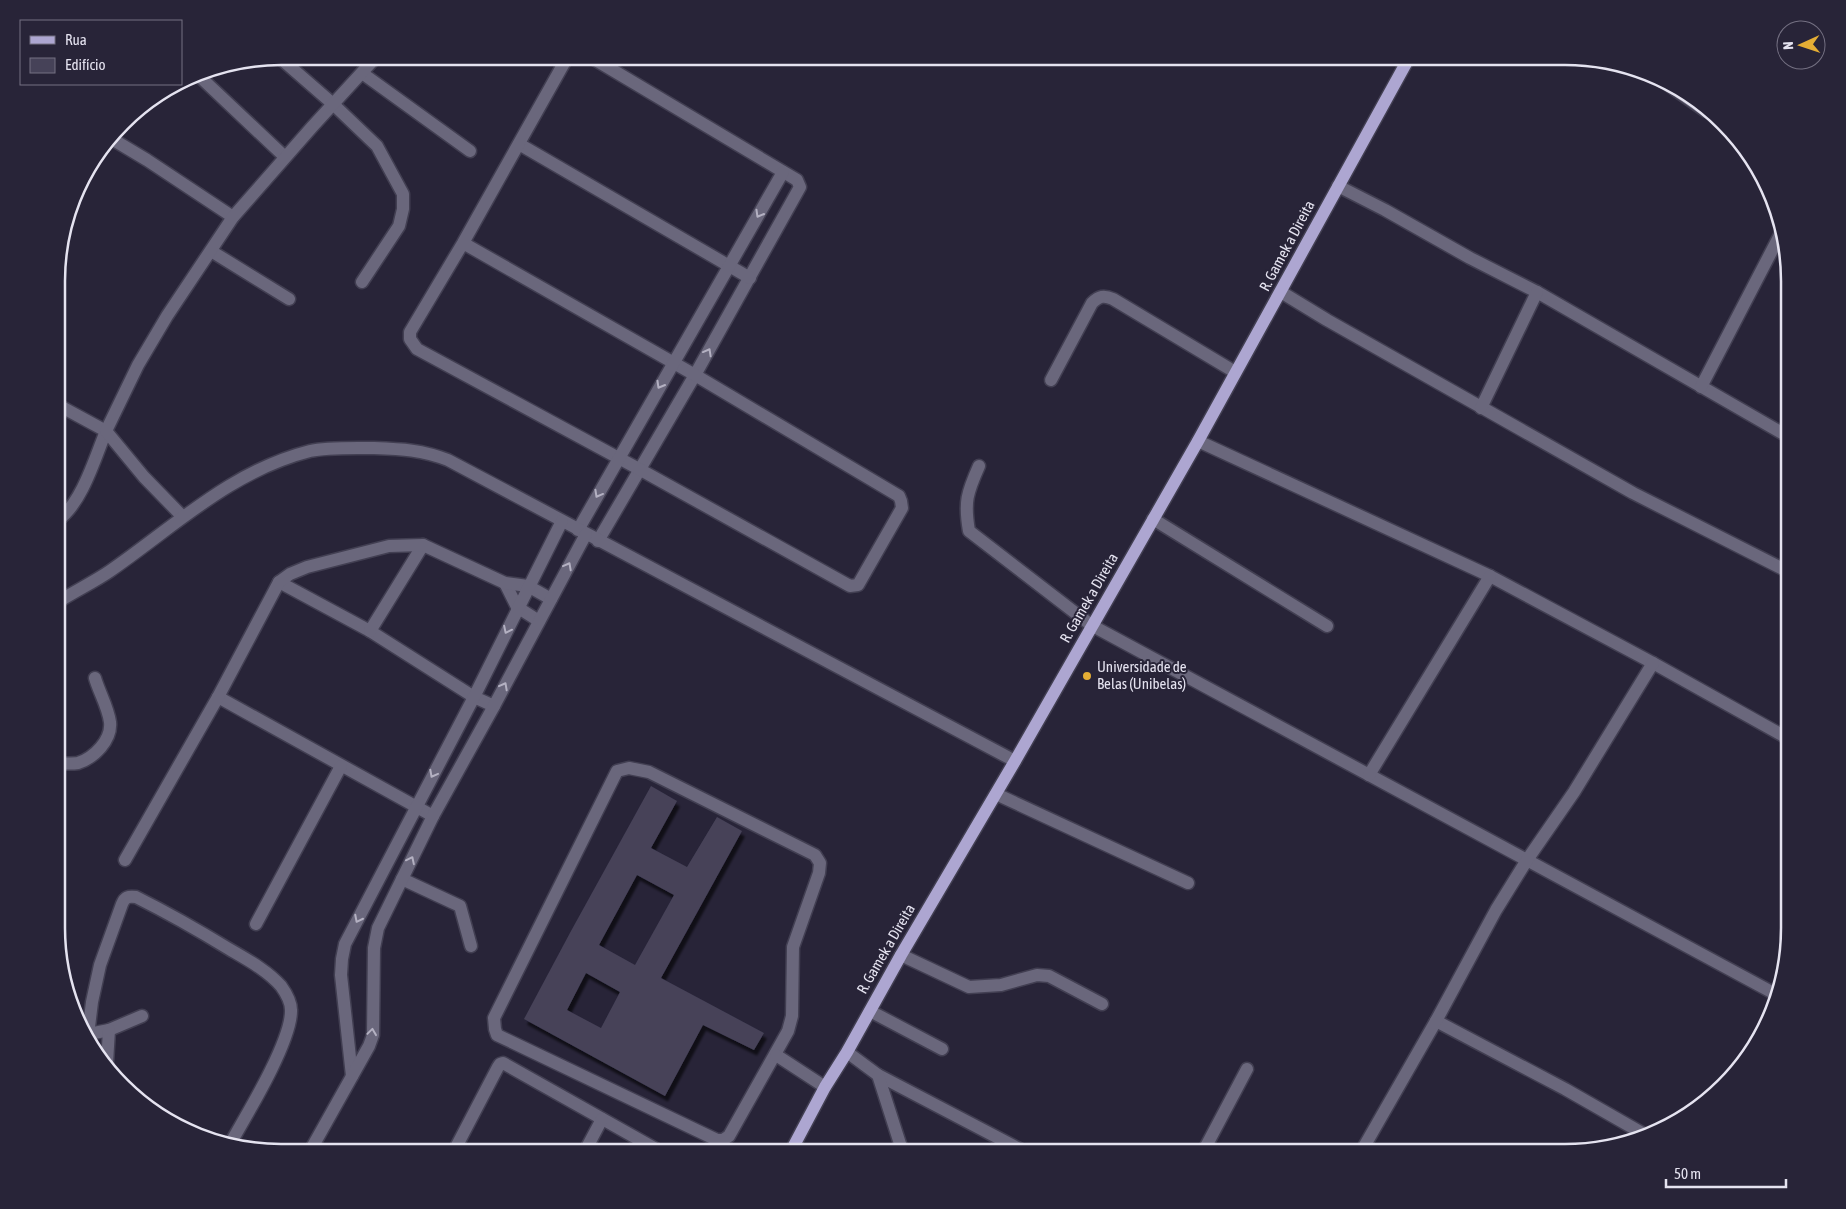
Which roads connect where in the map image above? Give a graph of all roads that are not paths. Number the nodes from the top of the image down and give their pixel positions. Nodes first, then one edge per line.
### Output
1 (288, 65) edge
2 (369, 65) edge
3 (563, 65) edge
4 (604, 65) edge
5 (1405, 65) edge
6 (362, 73) junction
7 (203, 79) edge
8 (333, 104) junction
9 (116, 142) edge
10 (519, 144) junction
11 (470, 151) dead end
12 (285, 157) junction
13 (783, 172) junction
14 (1338, 186) junction
15 (233, 217) junction
16 (1777, 240) edge
17 (463, 243) junction
18 (211, 251) junction
19 (729, 266) junction
20 (750, 278) junction
21 (362, 282) dead end
22 (1281, 292) junction
23 (1537, 292) junction
24 (289, 299) dead end
25 (673, 362) junction
26 (1235, 372) junction
27 (695, 375) junction
28 (1051, 380) dead end
29 (1701, 387) junction
30 (65, 408) edge
31 (1481, 408) junction
32 (106, 431) junction
33 (1781, 432) edge
34 (1198, 441) junction
35 (619, 458) junction
36 (979, 466) dead end
37 (639, 469) junction
38 (65, 515) edge
39 (182, 516) junction
40 (1153, 519) junction
41 (562, 522) junction
42 (582, 532) junction
43 (598, 541) junction
44 (423, 545) junction
45 (1781, 568) edge
46 (1490, 576) junction
47 (279, 582) junction
48 (504, 583) junction
49 (528, 586) junction
50 (65, 598) edge
51 (551, 599) junction
52 (517, 608) junction
53 (538, 621) junction
54 (1092, 625) junction
55 (1327, 626) dead end
56 (370, 631) junction
57 (1653, 664) junction
58 (95, 678) dead end
59 (474, 696) junction
60 (218, 697) junction
61 (494, 706) junction
62 (1781, 735) edge
63 (1015, 761) junction
64 (65, 764) edge
65 (341, 766) junction
66 (1369, 776) junction
67 (996, 794) junction
68 (416, 806) junction
69 (433, 816) junction
70 (125, 860) dead end
71 (1527, 860) junction
72 (402, 879) junction
73 (1188, 883) dead end
74 (256, 924) dead end
75 (471, 946) dead end
76 (900, 955) junction
77 (1772, 992) edge
78 (1102, 1004) dead end
79 (870, 1010) junction
80 (142, 1016) dead end
81 (1436, 1021) junction
82 (88, 1025) edge
83 (109, 1030) junction
84 (93, 1034) edge
85 (942, 1049) dead end
86 (847, 1052) junction
87 (776, 1055) junction
88 (108, 1058) edge
89 (1247, 1069) dead end
90 (878, 1075) junction
91 (352, 1076) junction
92 (825, 1086) junction
93 (602, 1119) junction
94 (1639, 1131) edge
95 (233, 1139) edge
96 (314, 1144) edge
97 (458, 1144) edge
98 (589, 1144) edge
99 (647, 1144) edge
100 (795, 1144) edge
101 (900, 1144) edge
102 (1010, 1144) edge
103 (1208, 1144) edge
104 (1366, 1144) edge

1 - 8 street
2 - 6 street
3 - 10 street
4 - 13 street
5 - 14 main road, R. Gamek a Direita
6 - 8 street
6 - 11 street
7 - 12 street
8 - 12 street
8 - 21 street
9 - 15 street
10 - 17 street
10 - 19 street
12 - 15 street
13 -> 19 street
13 - 20 street
14 - 22 main road, R. Gamek a Direita
14 - 23 street
15 - 18 street
16 - 29 street
17 - 25 street
17 - 35 street
18 - 24 street
18 - 32 street
19 - 20 street
19 - 25 street
27 -> 20 street
22 - 26 main road, R. Gamek a Direita
22 - 31 street
23 - 29 street
23 - 31 street
25 - 27 street
25 -> 35 street
26 - 28 street
26 - 34 main road, R. Gamek a Direita
27 - 37 street
27 - 37 street
29 - 33 street
30 - 32 street
31 - 45 street
32 - 38 street
32 - 39 street
34 - 40 main road, R. Gamek a Direita
34 - 46 street
35 - 37 street
35 -> 42 street
36 - 54 street
37 - 43 street
39 - 41 street
39 - 50 street
40 - 54 main road, R. Gamek a Direita
40 - 55 street
41 - 42 street
41 - 49 street
42 - 43 street
51 -> 42 street
43 - 63 street
44 - 47 street
44 - 48 street
44 - 56 street
46 - 57 street
46 - 66 street
47 - 56 street
47 - 60 street
48 - 49 street
48 - 52 street
49 - 51 street
49 - 52 street
51 - 53 street
52 - 53 street
52 -> 59 street
61 -> 53 street
54 - 63 main road, R. Gamek a Direita
54 - 66 street
56 - 59 street
57 - 62 street
57 - 71 street
58 - 64 street
59 - 61 street
59 -> 68 street
60 - 65 street
60 - 70 street
61 - 69 street
63 - 67 main road, R. Gamek a Direita
65 - 68 street
65 - 74 street
66 - 71 street
67 - 73 street
67 - 76 main road, R. Gamek a Direita
68 - 69 street
68 -> 91 street
72 -> 69 street
71 - 77 street
71 - 81 street
72 - 75 street
91 -> 72 street
76 - 78 street
76 - 79 main road, R. Gamek a Direita
79 - 85 street
79 - 86 main road, R. Gamek a Direita
80 - 83 street
81 - 94 street
81 - 104 street
82 - 95 street
83 - 84 street
83 - 88 street
86 - 90 street
86 - 92 main road, R. Gamek a Direita
87 - 87 street
87 - 92 street
89 - 103 street
90 - 101 street
90 - 102 street
91 - 96 street
92 - 100 main road, R. Gamek a Direita
93 - 97 street
93 - 98 street
93 - 99 street

